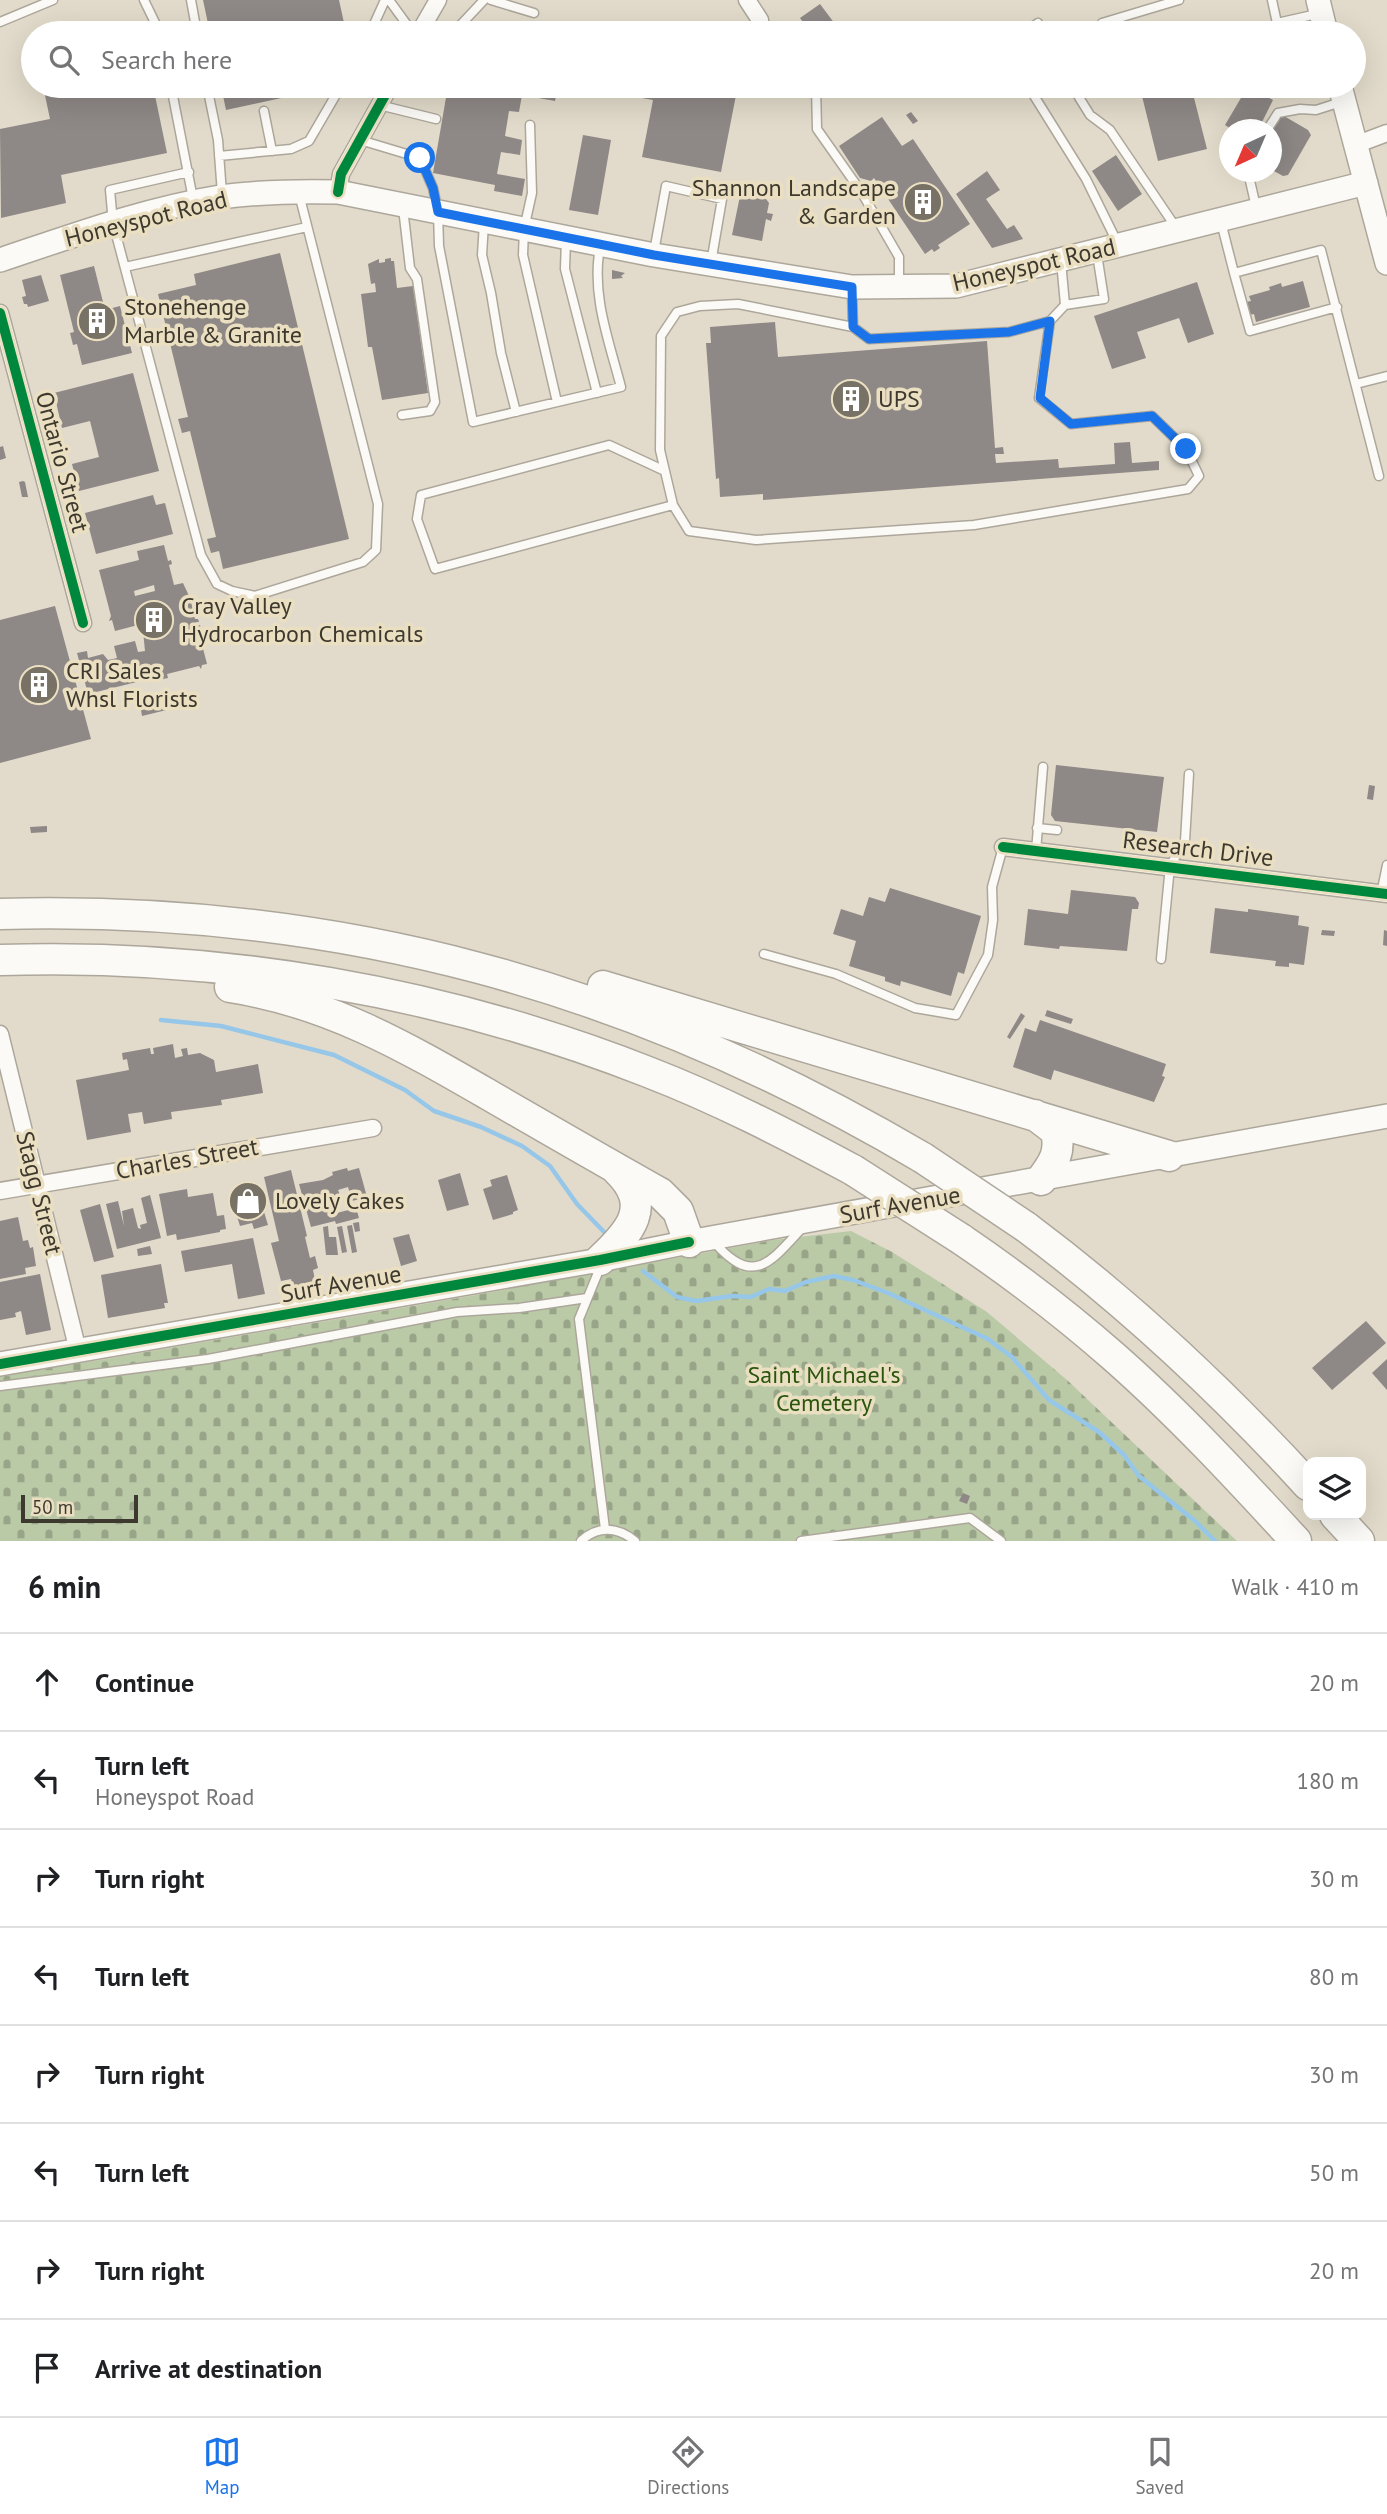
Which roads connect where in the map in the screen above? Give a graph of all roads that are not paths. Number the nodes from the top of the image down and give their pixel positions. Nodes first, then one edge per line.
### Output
1 (52, 0) edge
2 (144, 0) edge
3 (191, 0) edge
4 (387, 0) edge
5 (438, 0) edge
6 (484, 0) edge
7 (491, 0) edge
8 (747, 0) edge
9 (1179, 0) edge
10 (1272, 0) edge
11 (534, 13) dead end
12 (1321, 16) edge
13 (760, 20) dead end
14 (154, 21) edge
15 (195, 21) edge
16 (376, 21) edge
17 (404, 21) edge
18 (426, 21) edge
19 (464, 21) edge
20 (1109, 21) edge
21 (1277, 21) edge
22 (1290, 21) edge
23 (0, 22) edge
24 (174, 98) edge
25 (209, 98) edge
26 (334, 98) edge
27 (383, 98) edge
28 (816, 98) edge
29 (1035, 98) edge
30 (1079, 98) edge
31 (1336, 98) edge
32 (1343, 98) edge
33 (379, 105) junction
34 (264, 111) dead end
35 (436, 119) dead end
36 (1274, 119) edge
37 (530, 124) dead end
38 (1387, 133) edge
39 (360, 140) junction
40 (1355, 145) junction
41 (272, 151) junction
42 (219, 156) junction
43 (189, 172) junction
44 (1250, 182) edge
45 (1366, 183) junction
46 (299, 191) junction
47 (338, 192) junction
48 (222, 197) junction
49 (194, 202) junction
50 (403, 205) junction
51 (1257, 210) junction
52 (438, 212) junction
53 (1220, 219) junction
54 (485, 221) junction
55 (113, 223) junction
56 (307, 227) junction
57 (524, 229) junction
58 (1177, 230) junction
59 (566, 237) junction
60 (600, 244) junction
61 (1107, 248) junction
62 (654, 255) junction
63 (0, 260) edge
64 (1061, 260) junction
65 (1387, 263) edge
66 (711, 264) junction
67 (125, 267) junction
68 (1234, 273) junction
69 (852, 287) junction
70 (900, 287) junction
71 (1065, 305) junction
72 (1336, 307) junction
73 (0, 313) edge
74 (1050, 321) junction
75 (853, 327) junction
76 (1387, 376) edge
77 (1356, 384) junction
78 (597, 393) junction
79 (557, 402) junction
80 (516, 412) junction
81 (402, 415) dead end
82 (665, 471) junction
83 (1378, 476) dead end
84 (673, 505) junction
85 (83, 622) dead end
86 (1043, 767) dead end
87 (1189, 774) dead end
88 (1038, 828) junction
89 (1058, 830) dead end
90 (1003, 847) joint
91 (1035, 851) junction
92 (1387, 865) edge
93 (1170, 866) junction
94 (1384, 894) edge
95 (4, 913) edge
96 (373, 943) junction
97 (764, 954) dead end
98 (1161, 959) dead end
99 (17, 960) edge
100 (0, 1034) edge
101 (1033, 1113) junction
102 (1387, 1116) edge
103 (373, 1128) dead end
104 (1169, 1156) junction
105 (614, 1168) junction
106 (1041, 1180) junction
107 (37, 1185) junction
108 (0, 1191) edge
109 (809, 1221) junction
110 (700, 1240) junction
111 (600, 1260) junction
112 (587, 1298) junction
113 (78, 1351) junction
114 (0, 1364) edge
115 (0, 1385) edge
116 (1303, 1480) edge
117 (1340, 1520) edge
118 (605, 1529) junction
119 (581, 1541) edge
120 (635, 1541) edge
121 (801, 1541) edge
122 (1001, 1541) edge
123 (1296, 1541) edge
124 (1359, 1541) edge

1 - 23 lane
2 - 14 lane
3 - 15 lane
4 - 16 lane
4 - 17 lane
5 - 18 street
6 - 19 lane
7 - 11 lane
8 - 13 street
9 - 20 lane
10 - 21 lane
12 - 22 lane
24 - 43 lane
25 - 42 lane
26 - 41 lane
27 - 33 street
28 - 70 lane
29 - 61 lane
30 - 58 lane
31 - 36 lane
32 - 40 main road
33 - 35 lane
33 - 39 street
34 - 41 lane
37 - 57 lane
38 - 40 street
39 - 47 street
39 - 52 lane
40 - 45 main road
41 - 42 lane
42 - 48 lane
43 - 49 lane
43 - 55 lane
44 - 51 lane
45 - 51 main road, Honeyspot Road
45 - 65 main road
46 - 47 main road, Honeyspot Road
46 - 48 main road, Honeyspot Road
46 - 56 lane
47 - 50 main road, Honeyspot Road
48 - 49 main road, Honeyspot Road
49 - 55 main road, Honeyspot Road
50 - 52 main road, Honeyspot Road
50 - 81 lane
51 - 53 main road, Honeyspot Road
52 - 54 main road, Honeyspot Road
52 - 80 lane
53 - 58 main road, Honeyspot Road
53 - 68 lane
54 - 57 main road, Honeyspot Road
54 - 80 lane
55 - 63 main road, Honeyspot Road
55 - 67 lane
56 - 67 lane
56 - 67 lane
57 - 59 main road, Honeyspot Road
57 - 79 lane
58 - 61 main road, Honeyspot Road
59 - 60 main road, Honeyspot Road
59 - 78 lane
60 - 62 main road, Honeyspot Road
60 - 78 lane
61 - 64 main road, Honeyspot Road
61 - 71 lane
62 - 66 main road, Honeyspot Road
62 - 66 lane
64 - 70 main road, Honeyspot Road
64 - 71 lane
66 - 69 main road, Honeyspot Road
68 - 72 lane
68 - 72 lane
69 - 70 main road, Honeyspot Road
69 - 75 lane
71 - 74 lane
72 - 77 lane
73 - 85 street, Ontario Street
74 - 75 lane
74 - 84 lane
75 - 82 lane
76 - 77 lane
77 - 83 lane
78 - 79 lane
79 - 80 lane
82 - 84 lane
82 - 84 lane
86 - 88 lane
87 - 93 lane
88 - 89 lane
88 - 91 lane
90 - 91 street, Research Drive
90 - 97 lane
91 - 93 street, Research Drive
92 - 94 lane
93 - 94 street, Research Drive
93 - 98 lane
95 - 96 highway
96 - 101 highway
96 - 116 highway, bridge
99 - 105 highway
99 - 123 highway, bridge
100 - 107 street, Stagg Street
101 - 104 highway
101 - 106 highway
102 - 104 main road, Surf Avenue
103 - 107 street, Charles Street
104 - 106 main road, Surf Avenue
105 - 110 highway
105 - 111 highway
106 - 109 main road, Surf Avenue
107 - 108 street, Charles Street
107 - 113 street, Stagg Street
109 - 110 main road, Surf Avenue
109 - 110 lane
110 - 111 main road, Surf Avenue
111 - 112 lane
111 - 113 main road, Surf Avenue
112 - 115 lane
112 - 118 lane
113 - 114 main road, Surf Avenue
117 - 124 highway
118 - 119 lane
118 - 120 lane
121 - 122 lane

